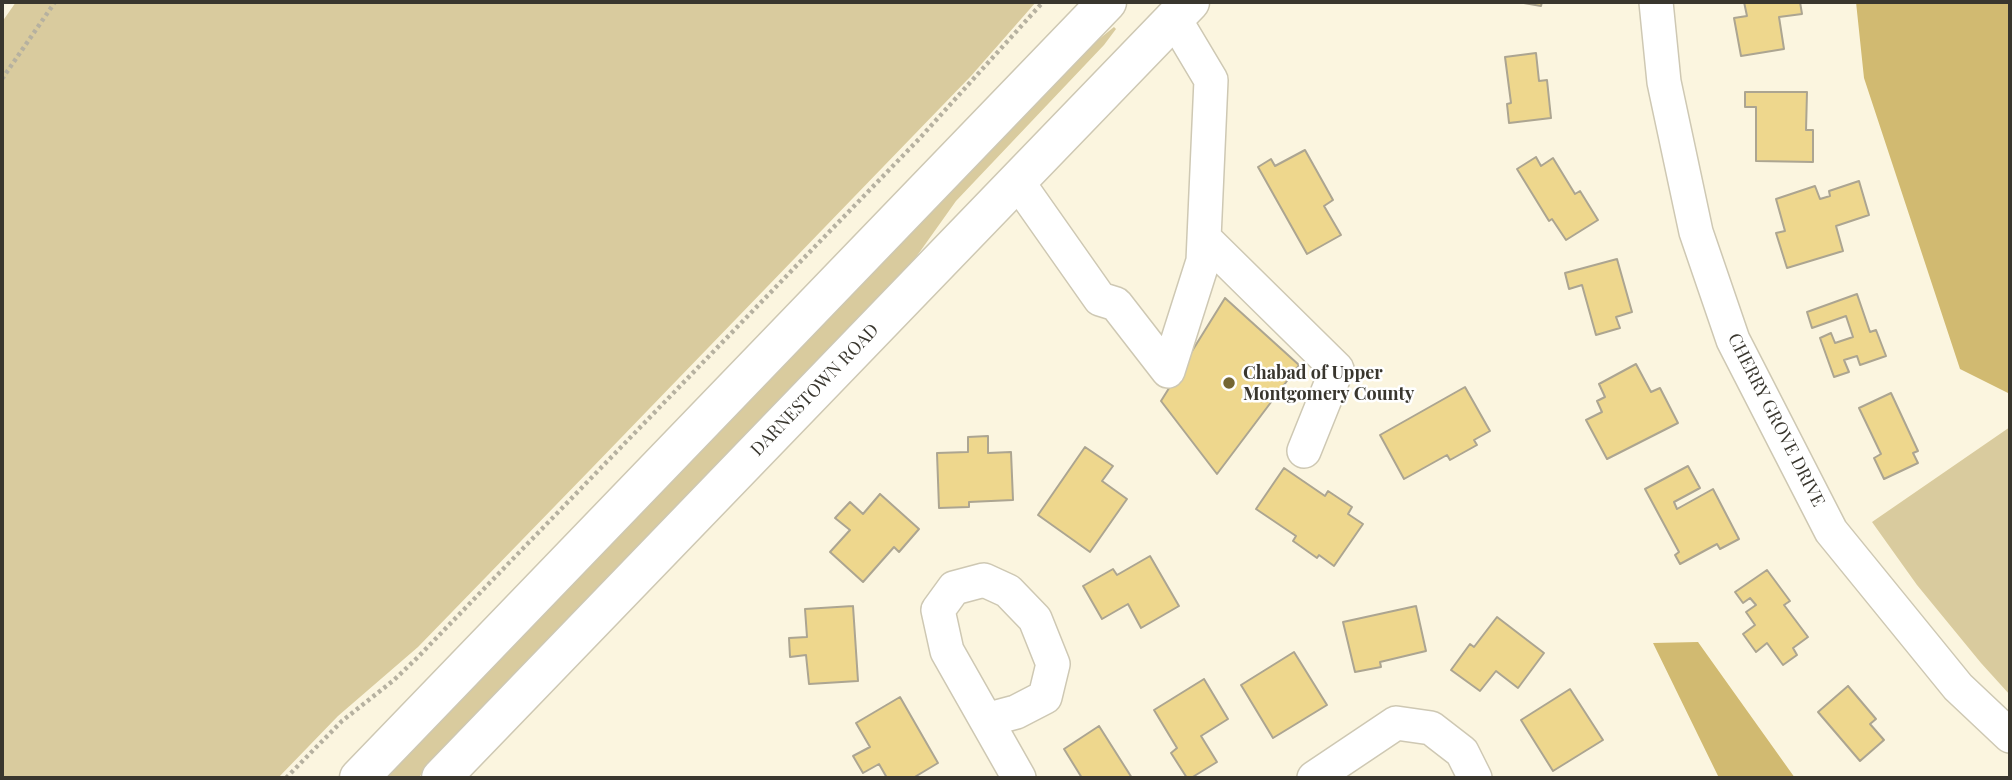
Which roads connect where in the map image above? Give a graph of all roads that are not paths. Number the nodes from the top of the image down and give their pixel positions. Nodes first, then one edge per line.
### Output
1 (1107, 2) edge
2 (1656, 2) edge
3 (1182, 10) edge
4 (1017, 181) junction
5 (1204, 238) junction
6 (1304, 451) dead end
7 (986, 720) dead end
8 (2010, 736) edge
9 (1334, 773) edge
10 (359, 778) edge
11 (441, 778) edge
12 (1019, 778) edge
13 (1475, 778) edge

1 - 10 main road
2 - 8 street, CHERRY GROVE DRIVE
3 - 4 main road, DARNESTOWN ROAD
3 - 5 street
4 - 5 street
4 - 11 main road, DARNESTOWN ROAD
5 - 6 street
7 - 12 street
9 - 13 street

